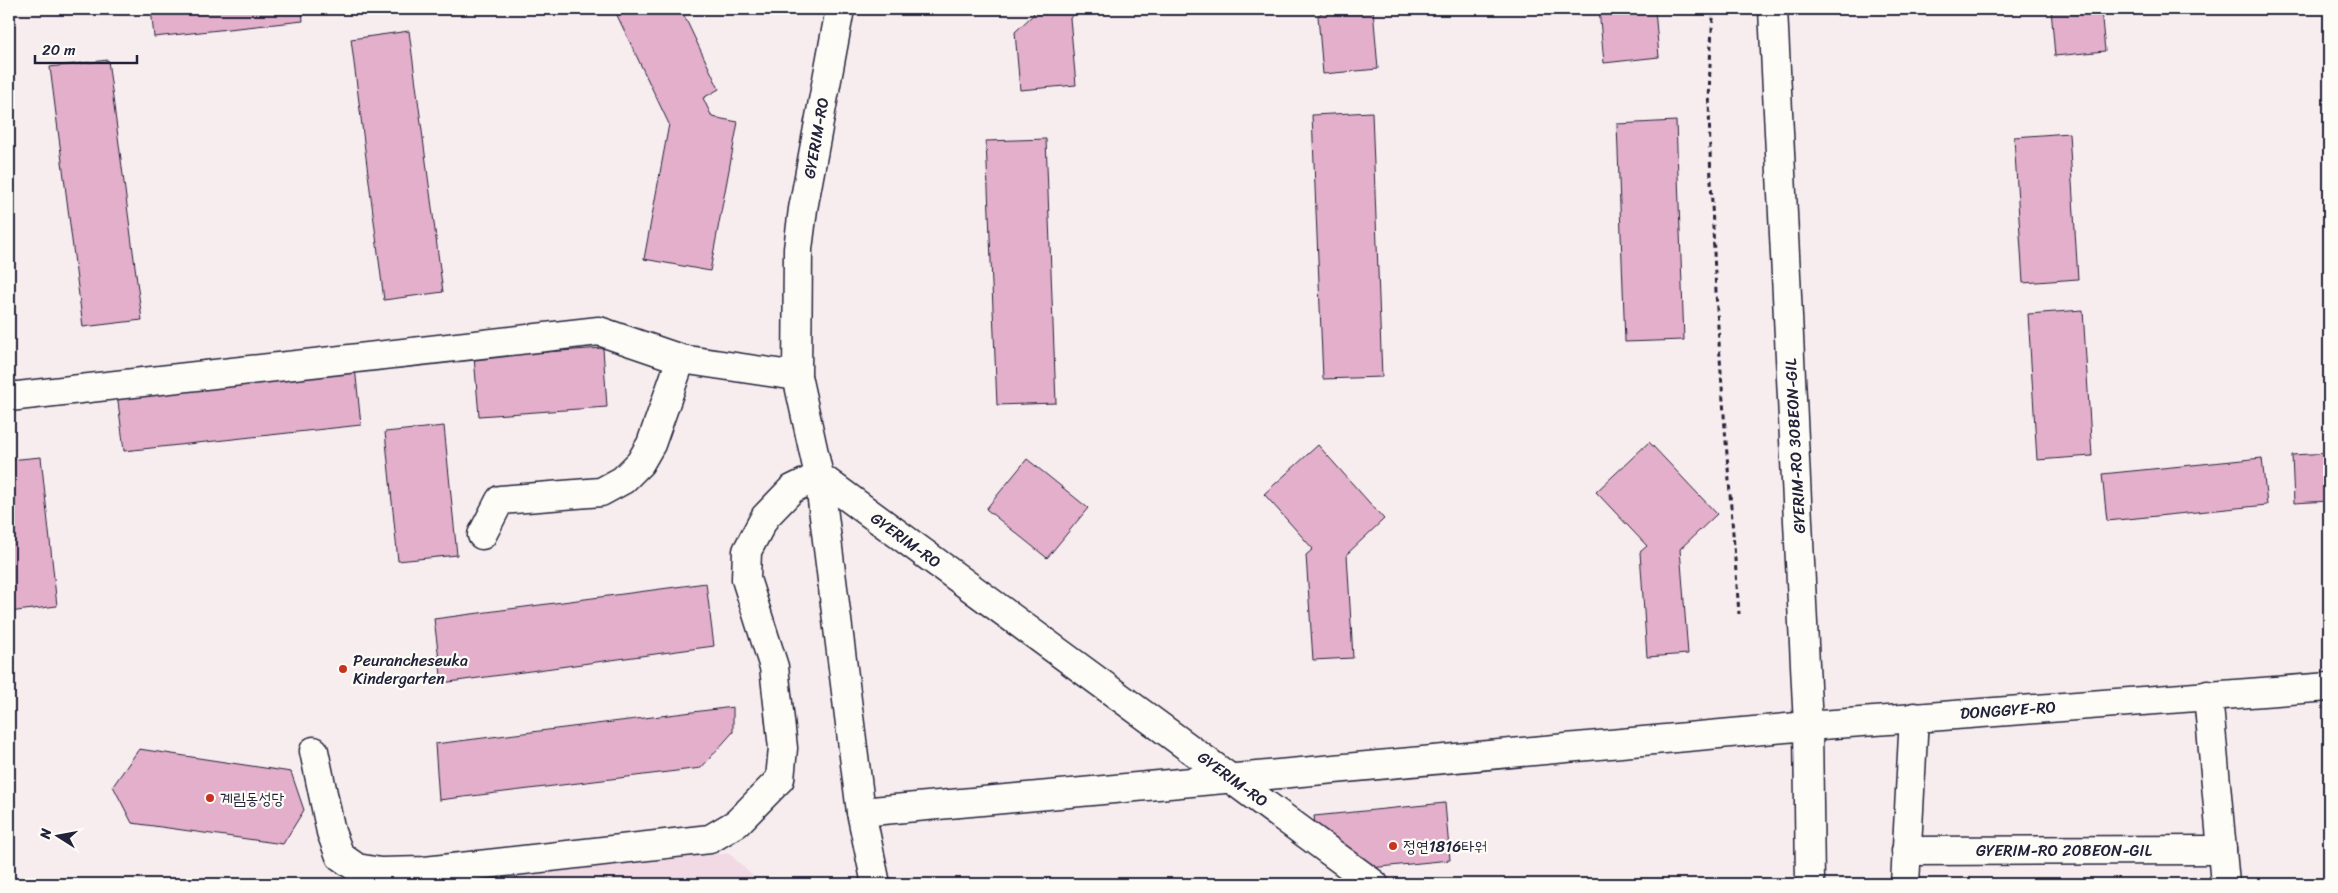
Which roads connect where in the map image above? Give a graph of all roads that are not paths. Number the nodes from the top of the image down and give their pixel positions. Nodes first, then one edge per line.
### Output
1 (840, 9) edge
2 (1773, 9) edge
3 (681, 359) junction
4 (798, 376) junction
5 (9, 397) edge
6 (819, 476) junction
7 (482, 535) dead end
8 (2329, 687) edge
9 (2208, 694) junction
10 (1914, 718) junction
11 (1808, 726) junction
12 (314, 751) dead end
13 (1233, 778) junction
14 (861, 812) junction
15 (2222, 850) junction
16 (1906, 851) junction
17 (876, 884) edge
18 (1374, 884) edge
19 (1810, 884) edge
20 (1905, 884) edge
21 (2225, 884) edge

1 - 4 street, GYERIM-RO
2 - 11 street, GYERIM-RO 30BEON-GIL
3 - 4 street
3 - 5 street
3 - 7 street
4 - 6 street, GYERIM-RO
6 - 12 street
6 - 13 street, GYERIM-RO
6 - 14 street
8 - 9 street, DONGGYE-RO
9 - 10 street, DONGGYE-RO
9 - 15 street
10 - 11 street, DONGGYE-RO
10 - 16 street
11 - 13 street, DONGGYE-RO
11 - 19 street, GYERIM-RO 30BEON-GIL
13 - 14 street, DONGGYE-RO
13 - 18 street, GYERIM-RO
14 - 17 street
15 - 16 street, GYERIM-RO 20BEON-GIL
15 - 21 street
16 - 20 street

